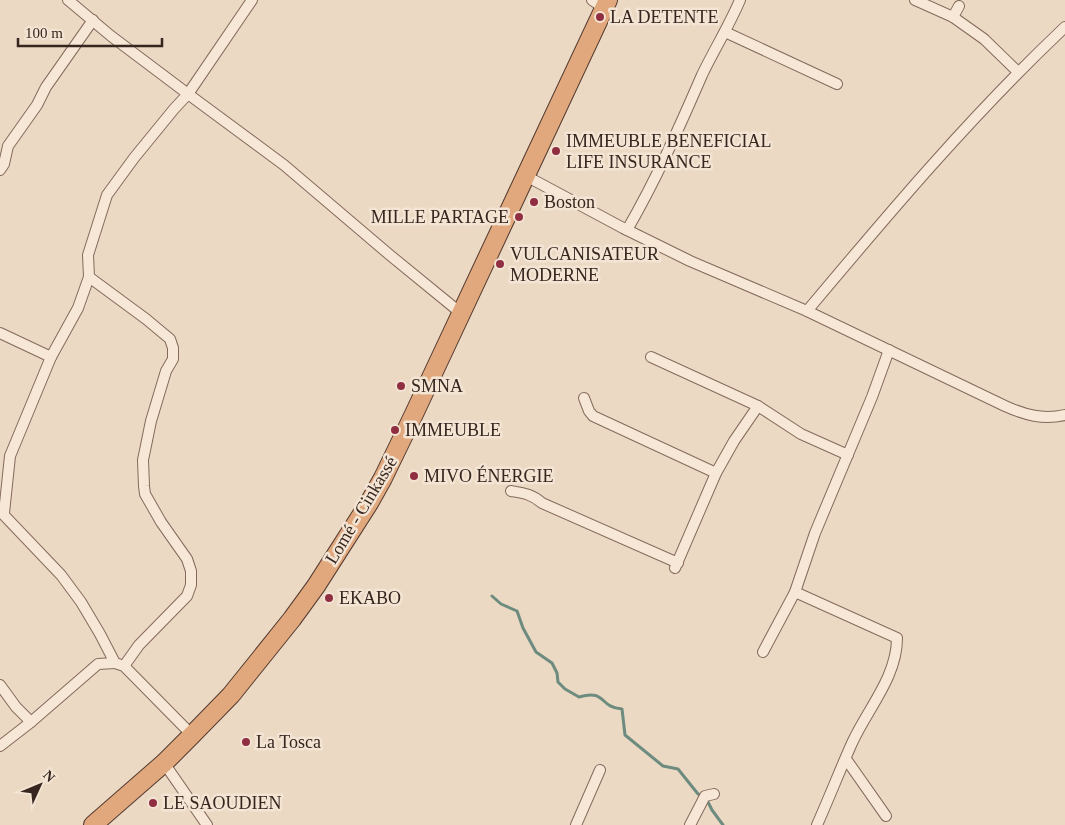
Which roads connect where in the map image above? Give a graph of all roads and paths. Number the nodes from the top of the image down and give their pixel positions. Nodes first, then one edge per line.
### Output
1 (68, 0) edge
2 (252, 0) edge
3 (740, 0) edge
4 (915, 0) edge
5 (601, 3) edge
6 (959, 6) dead end
7 (953, 17) junction
8 (93, 20) junction
9 (1065, 28) edge
10 (725, 32) junction
11 (1018, 72) junction
12 (837, 84) dead end
13 (188, 94) junction
14 (0, 170) edge
15 (526, 176) junction
16 (628, 230) junction
17 (89, 277) junction
18 (807, 311) junction
19 (462, 314) junction
20 (0, 333) edge
21 (889, 350) junction
22 (51, 357) junction
23 (651, 357) dead end
24 (584, 398) dead end
25 (758, 406) junction
26 (1065, 416) edge
27 (848, 455) junction
28 (716, 473) junction
29 (511, 491) dead end
30 (2, 512) edge
31 (795, 592) junction
32 (763, 652) dead end
33 (120, 665) junction
34 (0, 685) edge
35 (31, 722) junction
36 (192, 735) junction
37 (0, 746) edge
38 (846, 759) junction
39 (164, 763) junction
40 (600, 770) dead end
41 (714, 794) dead end
42 (886, 816) dead end
43 (93, 825) edge
44 (207, 825) edge
45 (576, 825) edge
46 (690, 825) edge
47 (817, 825) edge

1 - 8 street
2 - 13 street
3 - 10 street
4 - 7 street
5 - 15 highway, Lomé - Cinkassé
6 - 7 street
7 - 11 street
8 - 13 street
8 - 14 street
9 - 11 street
10 - 12 street
10 - 16 street
11 - 18 street
13 - 17 street
13 - 19 street
15 - 16 street
15 - 19 highway, Lomé - Cinkassé
16 - 18 street
17 - 22 street
17 - 33 street
18 - 21 street
19 - 36 highway, Lomé - Cinkassé
20 - 22 street
21 - 26 street
21 - 27 street
22 - 30 street
23 - 25 street
24 - 28 street
25 - 27 street
25 - 28 street
27 - 31 street
28 - 29 street
30 - 33 street
31 - 32 street
31 - 38 street
33 - 35 street
33 - 36 street
34 - 35 street
35 - 37 street
36 - 39 highway, Lomé - Cinkassé
38 - 42 street
38 - 47 street
39 - 43 highway, Lomé - Cinkassé
39 - 44 street
40 - 45 street
41 - 46 street

